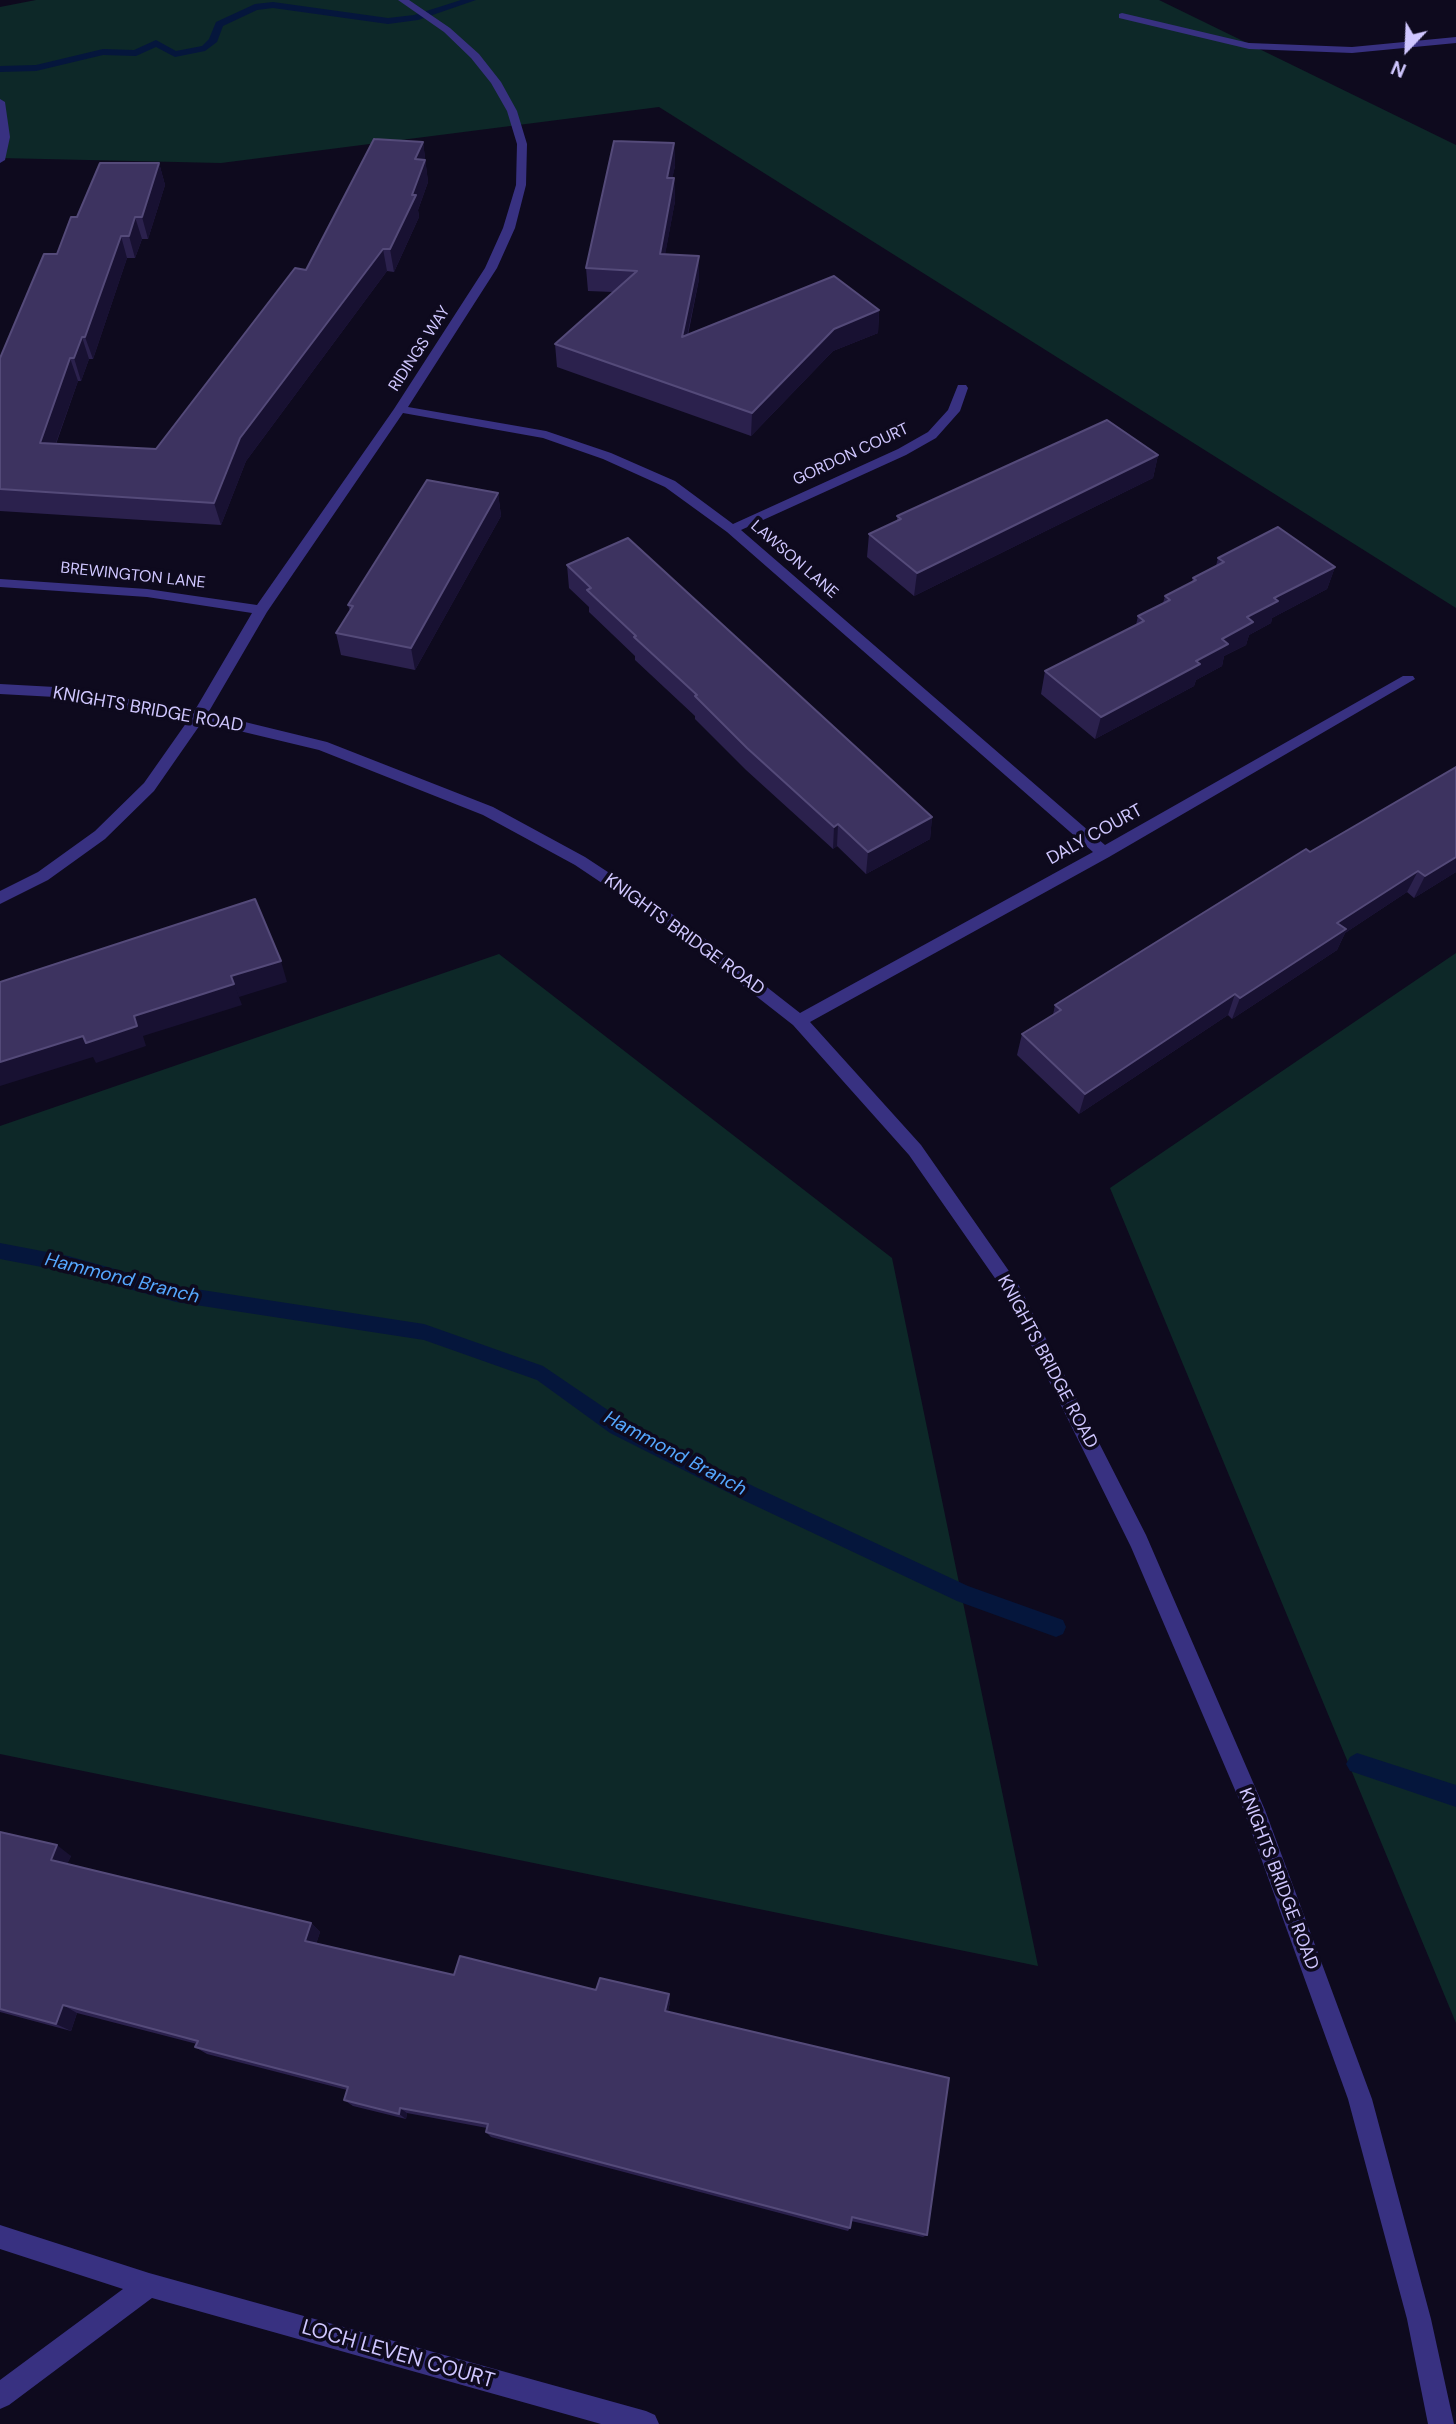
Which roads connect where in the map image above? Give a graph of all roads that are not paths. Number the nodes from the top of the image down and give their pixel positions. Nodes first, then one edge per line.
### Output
1 (403, 0) edge
2 (1122, 16) dead end
3 (1456, 40) edge
4 (0, 103) edge
5 (0, 160) edge
6 (962, 388) dead end
7 (400, 409) junction
8 (732, 529) junction
9 (0, 583) edge
10 (261, 610) junction
11 (1408, 679) dead end
12 (0, 689) edge
13 (199, 716) junction
14 (1104, 852) junction
15 (0, 898) edge
16 (799, 1021) junction
17 (0, 2237) edge
18 (149, 2285) junction
19 (0, 2396) edge
20 (646, 2424) edge
21 (1441, 2424) edge

1 - 7 street, RIDINGS WAY
2 - 3 street
4 - 5 street
6 - 8 street, GORDON COURT
7 - 8 street, LAWSON LANE
7 - 10 street, RIDINGS WAY
8 - 14 street, LAWSON LANE
9 - 10 street, BREWINGTON LANE
10 - 13 street, RIDINGS WAY
11 - 14 street, DALY COURT
12 - 13 street, KNIGHTS BRIDGE ROAD
13 - 15 street, RIDINGS WAY
13 - 16 street, KNIGHTS BRIDGE ROAD
14 - 16 street, DALY COURT
16 - 21 street, KNIGHTS BRIDGE ROAD
17 - 18 street, LOCH LEVEN COURT
18 - 19 street
18 - 20 street, LOCH LEVEN COURT

